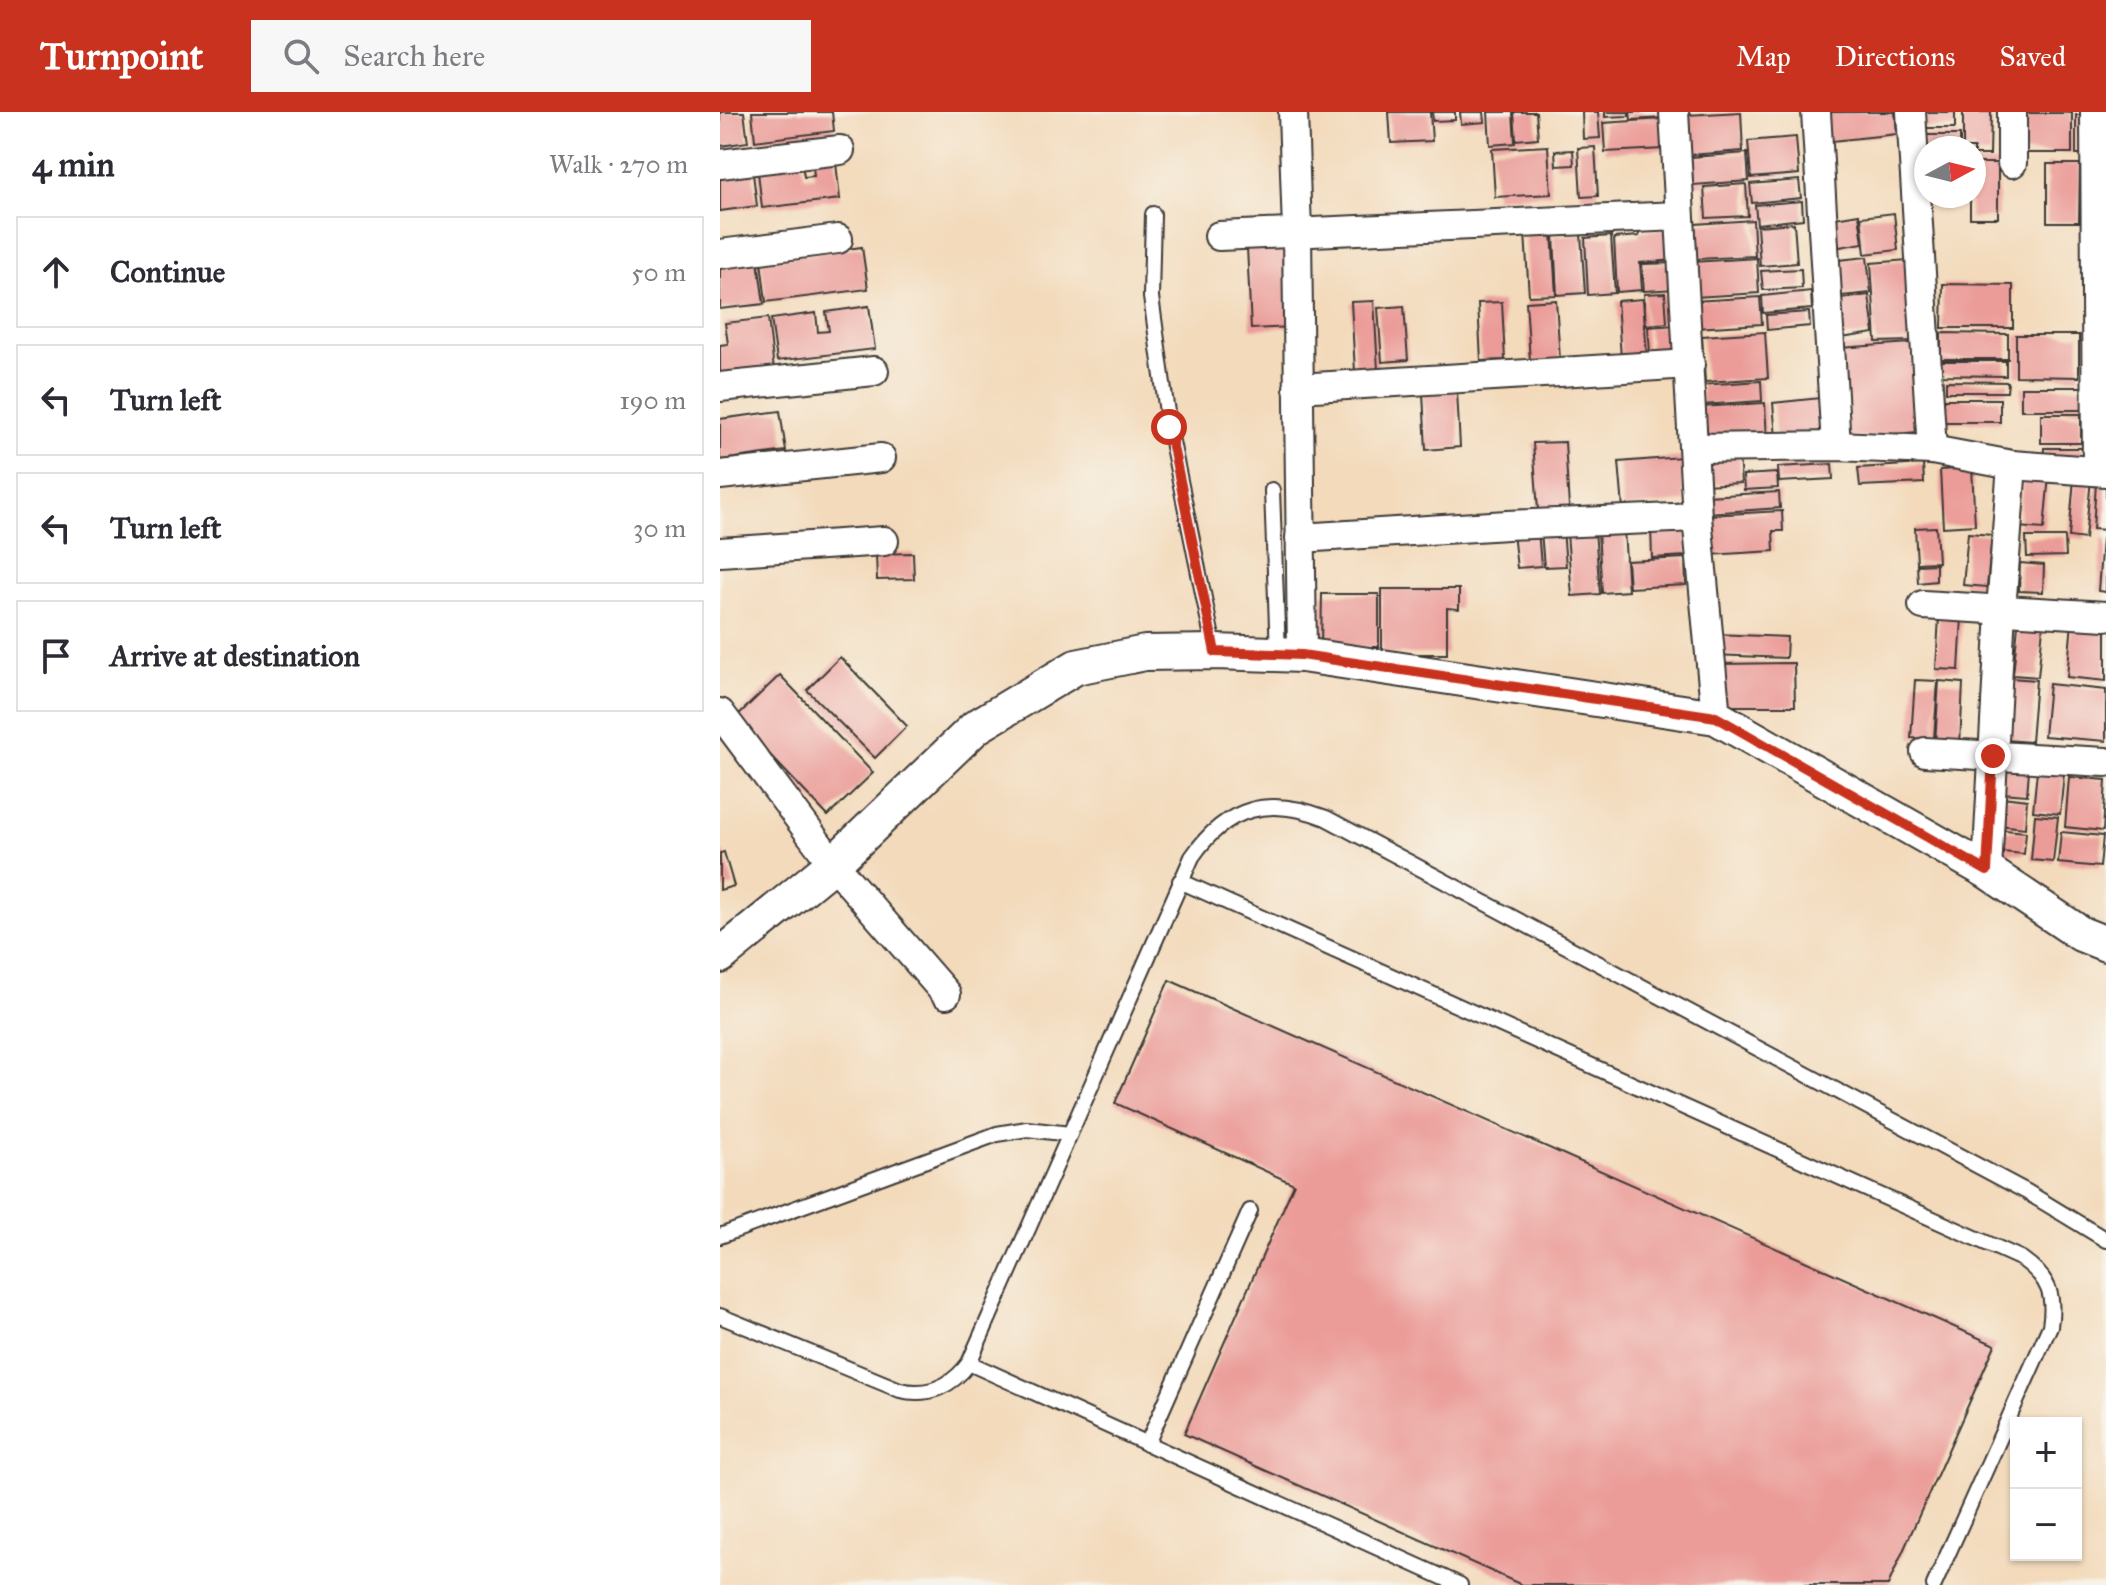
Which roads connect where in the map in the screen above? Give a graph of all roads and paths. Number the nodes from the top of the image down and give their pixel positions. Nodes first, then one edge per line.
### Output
1 (1293, 112) edge
2 (1674, 112) edge
3 (1816, 112) edge
4 (1911, 112) edge
5 (2012, 112) edge
6 (2095, 112) edge
7 (840, 150) dead end
8 (2012, 163) dead end
9 (720, 164) edge
10 (1153, 214) dead end
11 (1679, 216) junction
12 (1297, 232) junction
13 (1219, 236) dead end
14 (838, 239) dead end
15 (720, 254) edge
16 (1690, 364) junction
17 (874, 371) dead end
18 (720, 387) edge
19 (1298, 388) junction
20 (1836, 446) junction
21 (1694, 448) junction
22 (1932, 450) junction
23 (881, 458) dead end
24 (2012, 465) junction
25 (2101, 472) edge
26 (720, 475) edge
27 (1272, 490) dead end
28 (1697, 517) junction
29 (1300, 538) junction
30 (884, 541) dead end
31 (720, 552) edge
32 (1923, 605) dead end
33 (2001, 610) junction
34 (2106, 616) edge
35 (1215, 652) junction
36 (1290, 655) junction
37 (720, 713) edge
38 (1716, 717) junction
39 (1925, 752) dead end
40 (1993, 756) junction
41 (2106, 762) edge
42 (833, 864) junction
43 (1987, 871) junction
44 (1180, 881) junction
45 (2106, 944) edge
46 (720, 956) edge
47 (946, 994) dead end
48 (1070, 1134) junction
49 (1250, 1211) dead end
50 (720, 1236) edge
51 (2106, 1240) edge
52 (720, 1316) edge
53 (969, 1363) junction
54 (1147, 1444) junction
55 (1460, 1585) edge
56 (1934, 1585) edge

1 - 12 street
2 - 11 street
3 - 20 street
4 - 22 street
5 - 8 street
6 - 25 street
7 - 9 street
10 - 35 lane
11 - 12 street
11 - 16 street
12 - 13 street
12 - 19 street
14 - 15 street
16 - 19 street
16 - 21 street
17 - 18 street
19 - 29 street
20 - 21 street
20 - 22 street
21 - 28 street
22 - 24 street
23 - 26 street
24 - 25 street
24 - 33 street
27 - 36 lane
28 - 29 street
28 - 38 street
29 - 36 street
30 - 31 street
32 - 33 street
33 - 34 street
33 - 40 street
35 - 36 street
35 - 42 street
36 - 38 street
37 - 42 street
38 - 43 street
39 - 40 street
40 - 41 street
40 - 43 street
42 - 46 street
42 - 47 street
43 - 45 street
44 - 48 lane
44 - 51 lane
44 - 56 lane
48 - 50 lane
48 - 53 lane
49 - 54 lane
52 - 53 lane
53 - 54 lane
54 - 55 lane

